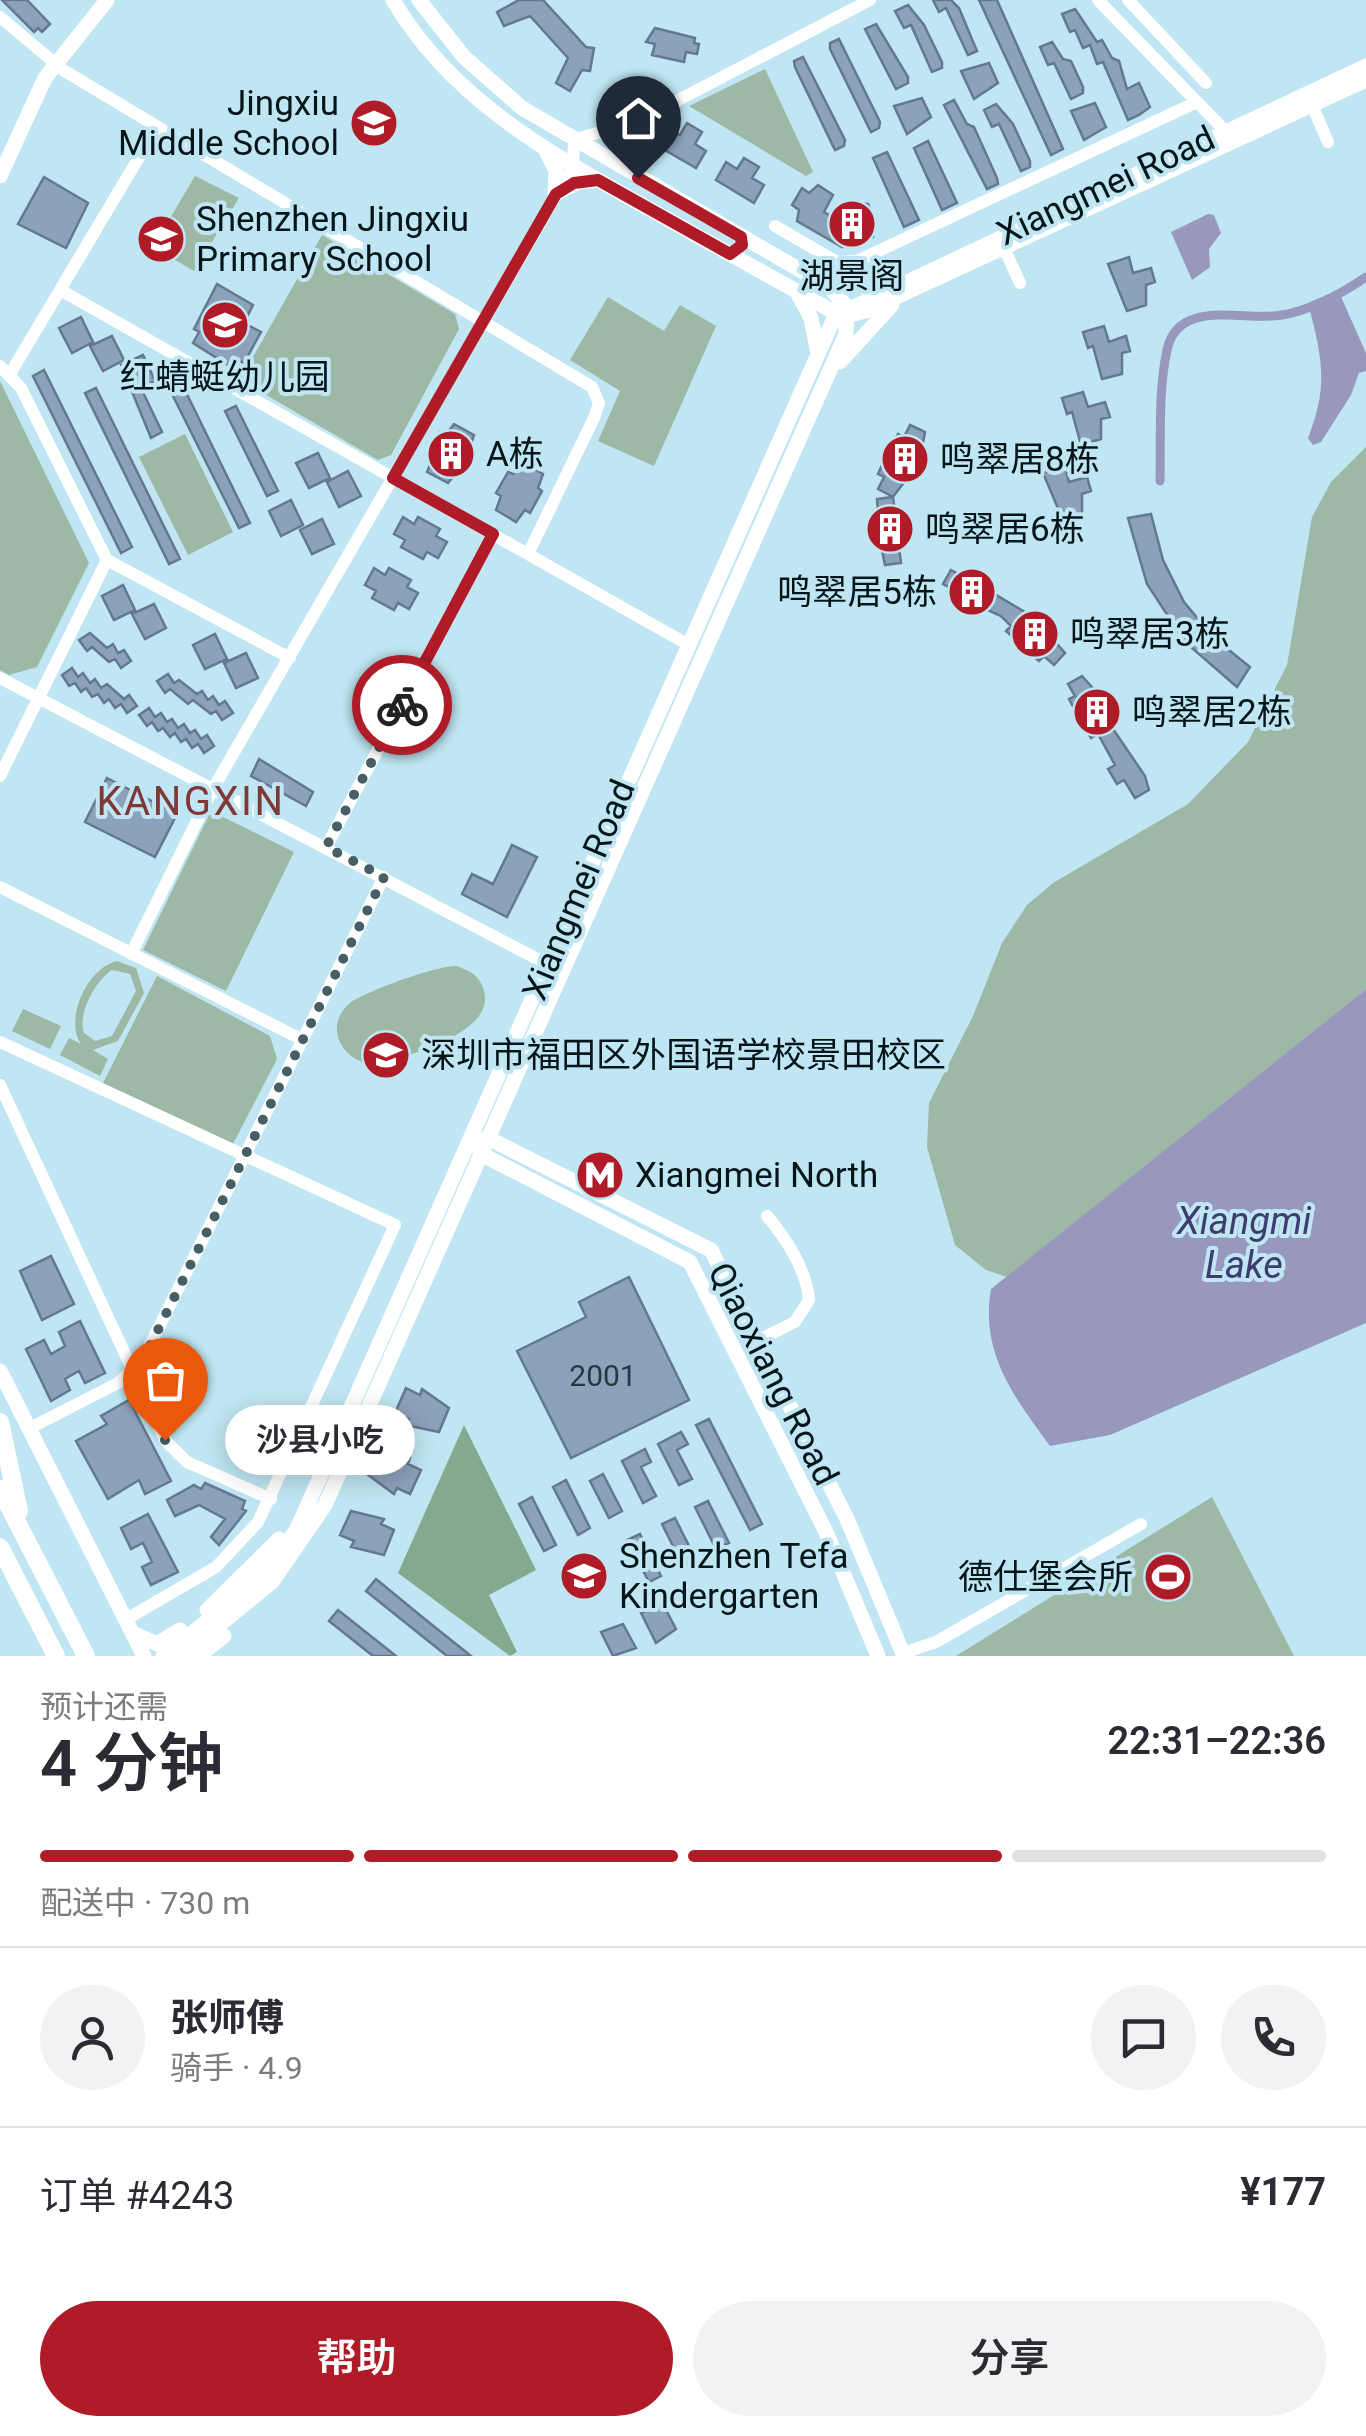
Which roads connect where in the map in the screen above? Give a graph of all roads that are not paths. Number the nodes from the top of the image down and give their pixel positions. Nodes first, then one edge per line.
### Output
1 (94, 0) edge
2 (107, 0) edge
3 (393, 0) edge
4 (419, 0) edge
5 (870, 0) edge
6 (1098, 0) edge
7 (1132, 1) edge
8 (843, 6) edge
9 (0, 17) edge
10 (50, 61) junction
11 (1366, 66) edge
12 (1366, 80) edge
13 (1206, 83) dead end
14 (1197, 102) junction
15 (1312, 105) junction
16 (642, 119) junction
17 (157, 127) junction
18 (1230, 136) junction
19 (574, 140) junction
20 (1328, 142) dead end
21 (541, 146) junction
22 (0, 151) edge
23 (573, 166) junction
24 (0, 176) edge
25 (638, 178) junction
26 (598, 180) junction
27 (556, 194) junction
28 (775, 226) dead end
29 (741, 237) junction
30 (1002, 242) junction
31 (730, 254) junction
32 (1020, 283) dead end
33 (895, 284) junction
34 (788, 286) junction
35 (828, 287) junction
36 (912, 290) junction
37 (62, 291) junction
38 (844, 312) junction
39 (481, 320) junction
40 (816, 356) junction
41 (3, 370) edge
42 (823, 386) junction
43 (393, 478) junction
44 (490, 533) junction
45 (528, 554) junction
46 (106, 560) junction
47 (687, 644) junction
48 (290, 658) junction
49 (0, 678) edge
50 (38, 698) junction
51 (0, 776) edge
52 (214, 788) junction
53 (614, 806) junction
54 (636, 810) junction
55 (324, 845) junction
56 (384, 877) junction
57 (0, 887) edge
58 (131, 954) junction
59 (547, 964) junction
60 (564, 975) junction
61 (554, 996) junction
62 (301, 1039) junction
63 (0, 1042) edge
64 (0, 1086) edge
65 (482, 1145) junction
66 (242, 1155) junction
67 (767, 1216) dead end
68 (757, 1340) junction
69 (0, 1371) edge
70 (132, 1372) junction
71 (0, 1422) edge
72 (28, 1429) junction
73 (0, 1488) edge
74 (271, 1500) junction
75 (319, 1501) junction
76 (1141, 1524) dead end
77 (25, 1536) junction
78 (0, 1547) edge
79 (277, 1568) junction
80 (127, 1624) junction
81 (167, 1650) edge
82 (904, 1654) edge
83 (56, 1656) edge
84 (86, 1656) edge
85 (144, 1656) edge
86 (181, 1656) edge
87 (200, 1656) edge
88 (878, 1656) edge

1 - 10 main road
2 - 10 main road
3 - 21 main road
4 - 19 main road
5 - 8 street
6 - 14 street
7 - 13 street
8 - 16 street
9 - 10 street
10 - 17 street
10 - 22 main road
10 - 24 main road
11 - 18 main road, Xiangmei Road
12 - 15 main road, Xiangmei Road
14 - 18 street
14 - 28 street
15 - 18 main road, Xiangmei Road
15 - 20 street
16 - 19 street
16 - 25 street
17 - 37 street
17 - 39 street
18 - 30 main road, Xiangmei Road
19 - 23 street
19 - 25 main road
21 - 23 main road
21 - 27 main road
23 - 26 main road
23 - 27 street
25 - 29 main road
26 - 27 main road
26 - 31 main road
27 - 39 street
29 - 31 main road
29 - 35 main road
30 - 32 street
30 - 33 main road, Xiangmei Road
30 - 36 main road, Xiangmei Road
31 - 34 main road
33 - 35 main road
33 - 38 main road, Xiangmei Road
34 - 38 main road
34 - 40 main road
35 - 38 main road
36 - 38 main road, Xiangmei Road
36 - 42 main road
37 - 41 street
37 - 43 street
38 - 40 main road, Xiangmei Road
38 - 42 main road, Xiangmei Road
39 - 43 street
39 - 45 street
40 - 47 main road, Xiangmei Road
41 - 46 street
42 - 54 main road, Xiangmei Road
43 - 44 street
43 - 48 street
44 - 45 street
44 - 55 street
45 - 47 street
46 - 48 street
46 - 50 street
47 - 53 main road, Xiangmei Road
48 - 52 street
49 - 50 street
50 - 51 street
50 - 52 street
52 - 55 street
52 - 58 street
53 - 54 main road
53 - 59 main road, Xiangmei Road
54 - 60 main road, Xiangmei Road
55 - 56 street
56 - 59 street
56 - 62 street
57 - 58 street
58 - 62 street
59 - 60 main road
59 - 61 main road
59 - 65 main road, Xiangmei Road
60 - 61 main road, Xiangmei Road
61 - 65 main road, Xiangmei Road
62 - 66 street
63 - 66 street
64 - 70 street
65 - 68 main road, Qiaoxiang Road
65 - 75 main road, Xiangmei Road
65 - 88 main road, Qiaoxiang Road
66 - 70 street
66 - 74 street
67 - 68 street
68 - 82 main road, Qiaoxiang Road
69 - 72 main road
70 - 72 street
70 - 74 street
71 - 77 highway
72 - 80 main road
73 - 77 highway
74 - 80 street
75 - 79 main road, Xiangmei Road
75 - 81 main road
75 - 87 main road
76 - 82 street
77 - 84 highway
78 - 83 highway
79 - 81 main road, Xiangmei Road
79 - 86 main road, Xiangmei Road
80 - 81 main road
80 - 85 main road

